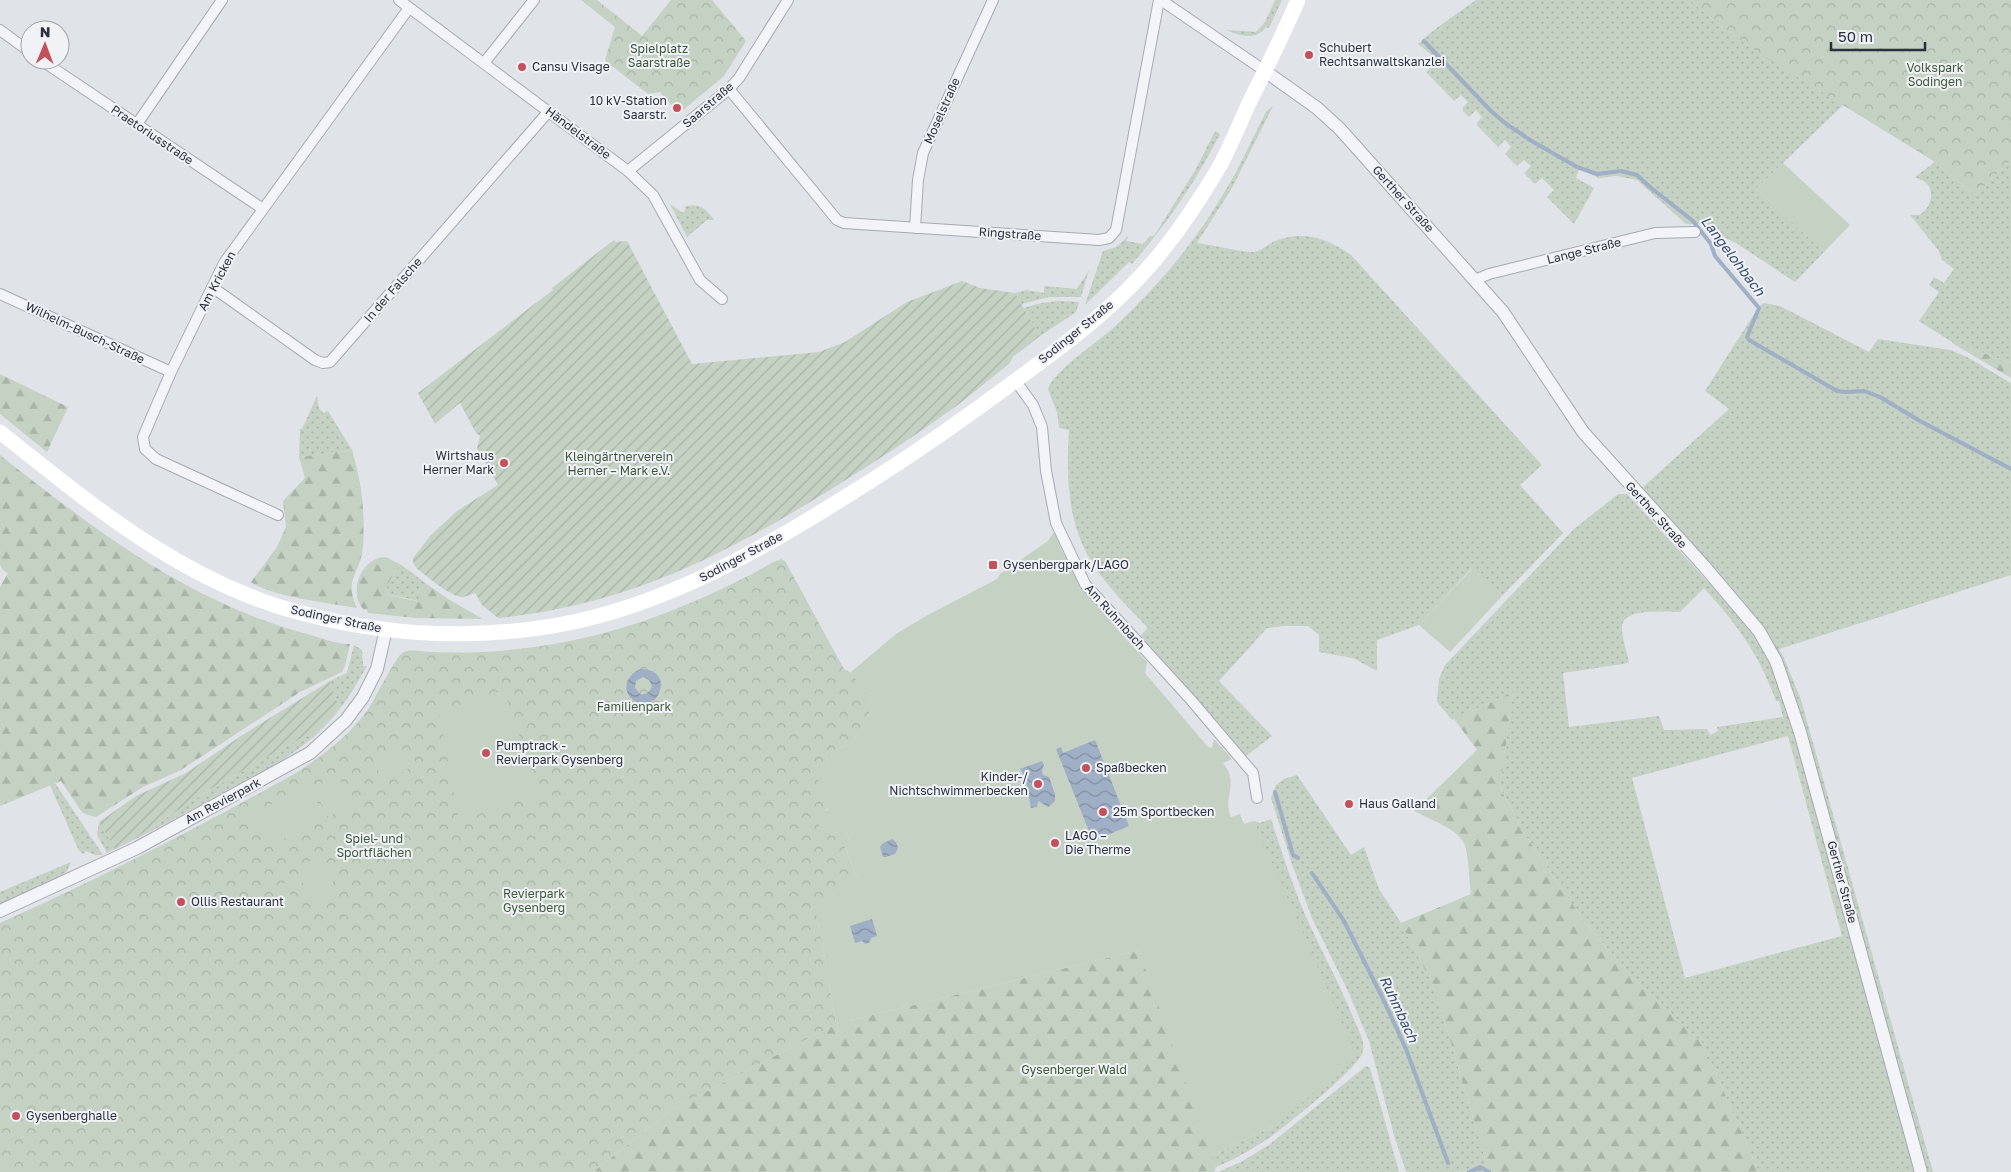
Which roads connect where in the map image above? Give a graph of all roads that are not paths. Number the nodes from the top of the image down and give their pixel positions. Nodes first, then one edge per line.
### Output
1 (222, 0) edge
2 (399, 0) edge
3 (534, 0) edge
4 (788, 0) edge
5 (993, 0) edge
6 (1160, 0) edge
7 (1298, 0) edge
8 (409, 8) junction
9 (0, 30) edge
10 (20, 45) edge
11 (484, 63) junction
12 (57, 70) edge
13 (1265, 71) junction
14 (729, 89) junction
15 (549, 111) junction
16 (137, 124) junction
17 (628, 170) junction
18 (263, 209) junction
19 (915, 228) junction
20 (1695, 232) dead end
21 (1475, 280) junction
22 (212, 287) junction
23 (0, 294) edge
24 (722, 298) dead end
25 (171, 372) junction
26 (1015, 380) junction
27 (0, 432) edge
28 (278, 514) dead end
29 (386, 629) junction
30 (1257, 798) dead end
31 (0, 911) edge
32 (1921, 1172) edge

1 - 16 street
2 - 8 street, Händelstraße
3 - 11 street
4 - 14 street, Saarstraße
5 - 19 street, Moselstraße
6 - 13 street, Gerther Straße
6 - 19 street, Ringstraße
7 - 13 main road, Sodinger Straße
8 - 11 street, Händelstraße
8 - 18 street, Am Kricken
9 - 10 street
11 - 15 street, Händelstraße
12 - 16 street, Praetoriusstraße
13 - 21 street, Gerther Straße
13 - 26 main road, Sodinger Straße
14 - 17 street, Saarstraße
14 - 19 street, Ringstraße
15 - 17 street, Händelstraße
15 - 22 street, In der Falsche
16 - 18 street, Praetoriusstraße
17 - 24 street, Händelstraße
18 - 22 street, Am Kricken
20 - 21 street, Lange Straße
21 - 32 street, Gerther Straße
22 - 25 street, Am Kricken
23 - 25 street, Wilhelm-Busch-Straße
25 - 28 street, Am Kricken
26 - 29 main road, Sodinger Straße
26 - 30 street, Am Ruhmbach
27 - 29 main road, Sodinger Straße
29 - 31 street, Am Revierpark

